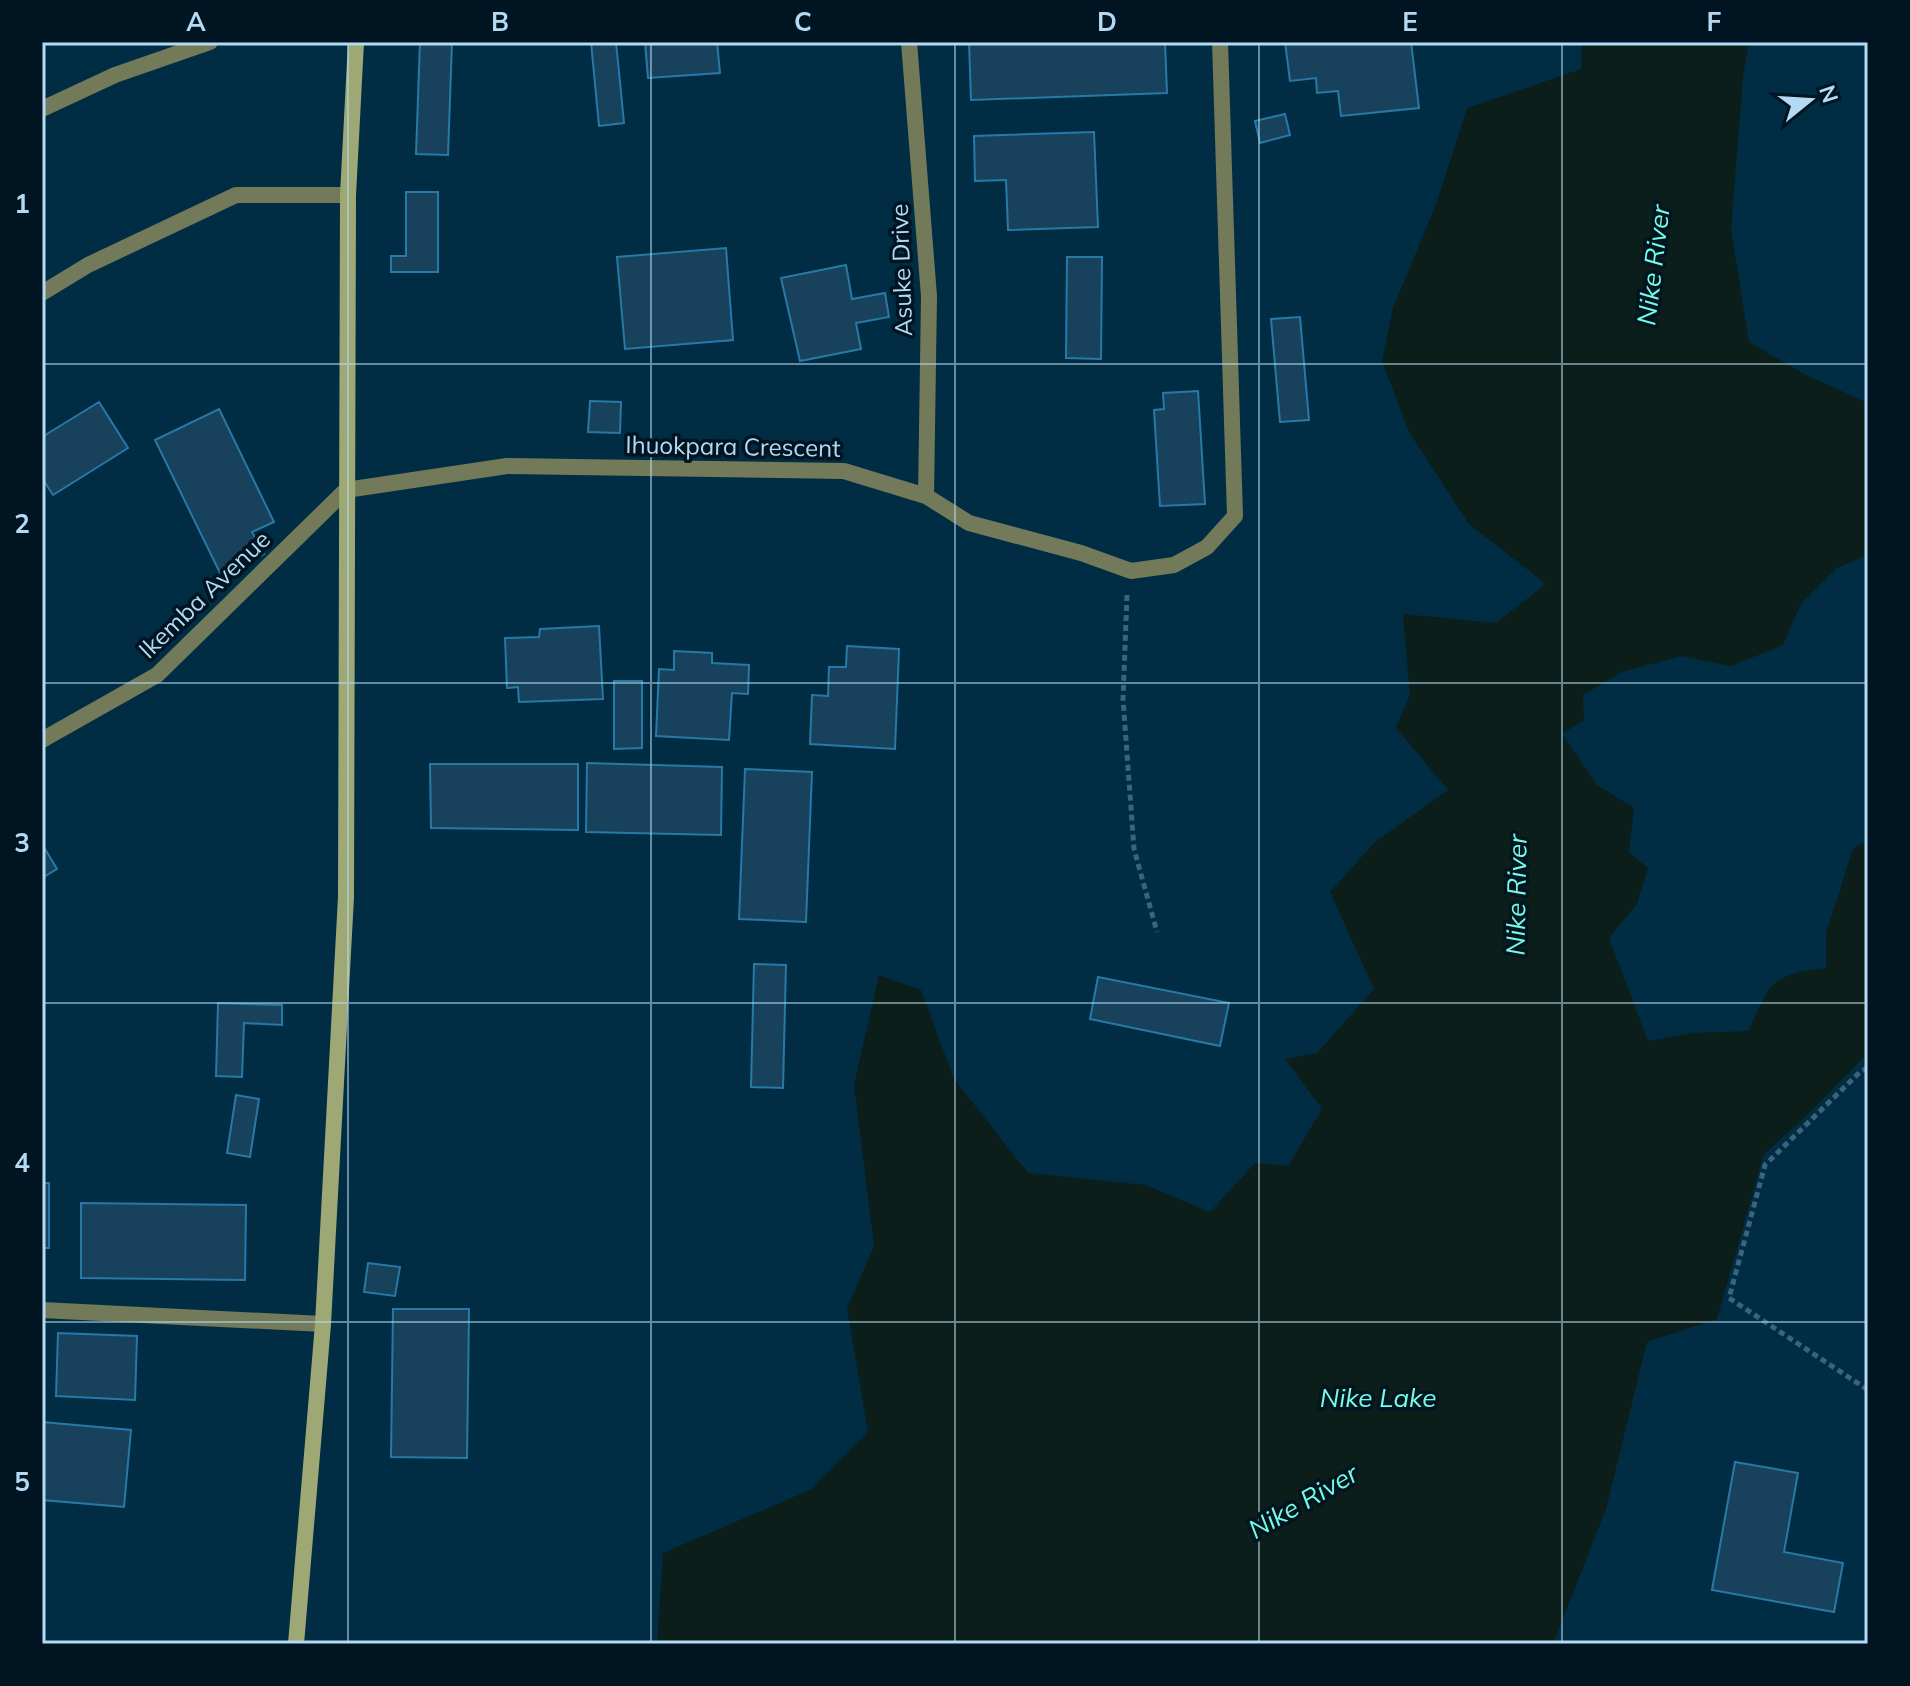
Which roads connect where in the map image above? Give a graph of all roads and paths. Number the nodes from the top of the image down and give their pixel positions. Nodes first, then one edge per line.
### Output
1 (210, 42) edge
2 (356, 42) edge
3 (909, 42) edge
4 (1220, 42) edge
5 (42, 109) edge
6 (348, 195) junction
7 (42, 293) edge
8 (346, 490) junction
9 (926, 496) junction
10 (1131, 571) junction
11 (42, 740) edge
12 (1157, 932) dead end
13 (1868, 1068) edge
14 (42, 1310) edge
15 (323, 1324) junction
16 (1868, 1390) edge
17 (296, 1644) edge

1 - 5 street
2 - 6 street
3 - 9 street, Asuke Drive
4 - 10 street, Ihuokpara Crescent
6 - 7 street
6 - 8 street
8 - 9 street, Ihuokpara Crescent
8 - 11 street, Ikemba Avenue
8 - 15 street
9 - 10 street, Ihuokpara Crescent
10 - 12 path
13 - 16 path
14 - 15 street
15 - 17 street

